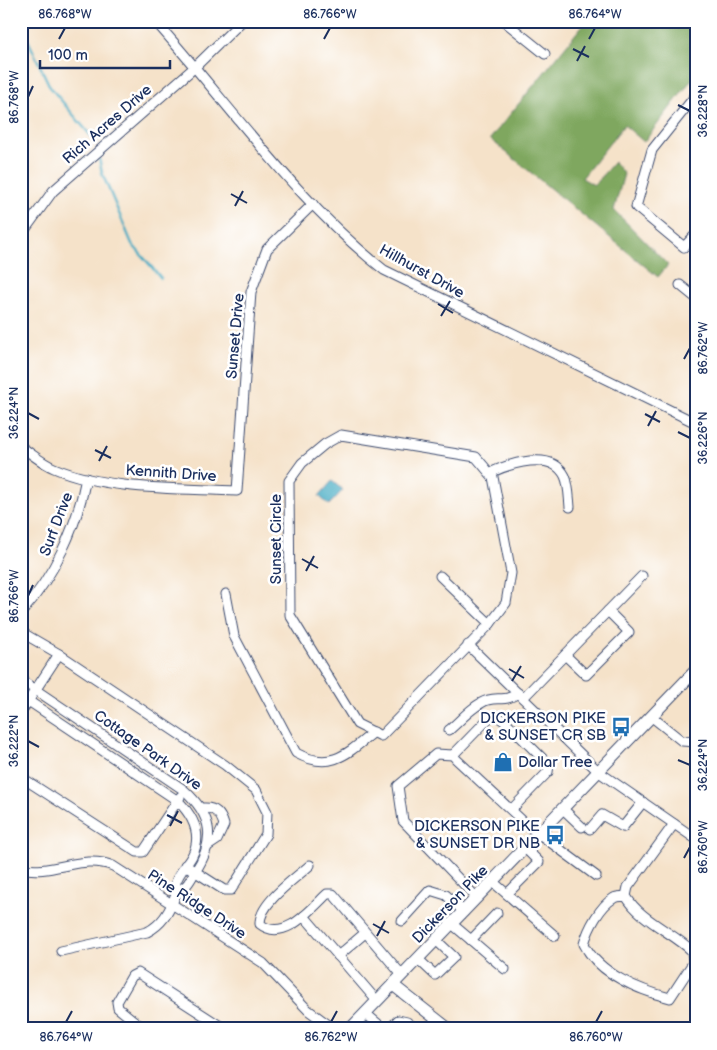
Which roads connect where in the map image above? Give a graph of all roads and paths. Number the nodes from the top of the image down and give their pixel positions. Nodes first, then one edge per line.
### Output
1 (155, 21) edge
2 (242, 21) edge
3 (504, 21) edge
4 (545, 54) dead end
5 (196, 67) junction
6 (696, 94) edge
7 (313, 204) junction
8 (696, 234) edge
9 (21, 235) edge
10 (680, 285) dead end
11 (696, 298) edge
12 (696, 423) edge
13 (21, 447) edge
14 (490, 473) junction
15 (86, 478) junction
16 (237, 491) joint
17 (570, 507) dead end
18 (440, 576) dead end
19 (642, 576) dead end
20 (226, 594) dead end
21 (608, 611) junction
22 (21, 613) edge
23 (490, 624) junction
24 (21, 632) edge
25 (468, 645) junction
26 (59, 654) junction
27 (566, 655) junction
28 (696, 670) edge
29 (21, 680) edge
30 (36, 690) junction
31 (521, 696) junction
32 (25, 698) edge
33 (21, 712) edge
34 (652, 717) junction
35 (449, 730) dead end
36 (374, 732) junction
37 (696, 742) edge
38 (452, 755) junction
39 (600, 772) junction
40 (21, 777) edge
41 (184, 790) junction
42 (178, 801) junction
43 (643, 802) junction
44 (203, 808) junction
45 (563, 809) junction
46 (511, 810) junction
47 (674, 824) junction
48 (538, 835) junction
49 (696, 839) edge
50 (208, 846) junction
51 (525, 848) junction
52 (185, 865) junction
53 (310, 865) dead end
54 (21, 868) edge
55 (195, 872) junction
56 (596, 876) dead end
57 (493, 882) junction
58 (177, 891) junction
59 (507, 894) junction
60 (626, 896) junction
61 (477, 898) junction
62 (172, 902) junction
63 (464, 912) junction
64 (497, 913) dead end
65 (304, 916) junction
66 (402, 921) dead end
67 (452, 924) junction
68 (365, 933) junction
69 (556, 936) dead end
70 (436, 940) junction
71 (471, 940) junction
72 (61, 951) dead end
73 (338, 956) junction
74 (418, 959) junction
75 (505, 969) dead end
76 (402, 975) junction
77 (393, 985) junction
78 (377, 1001) junction
79 (365, 1014) junction
80 (696, 1023) edge
81 (144, 1029) edge
82 (225, 1029) edge
83 (334, 1029) edge
84 (350, 1029) edge
85 (384, 1029) edge
86 (390, 1029) edge
87 (416, 1029) edge
88 (449, 1029) edge
89 (500, 1029) edge
90 (505, 1029) edge
91 (692, 1029) edge

1 - 5 street, Hillhurst Drive
2 - 5 street, Rich Acres Drive
3 - 4 street
5 - 7 street, Hillhurst Drive
5 - 9 street, Rich Acres Drive
6 - 8 street
7 - 12 street, Hillhurst Drive
7 - 16 street, Sunset Drive
10 - 11 street
13 - 15 street, Kennith Drive
14 - 17 street
14 - 23 street
14 - 36 street, Sunset Circle
15 - 16 street, Kennith Drive
15 - 22 street, Surf Drive
18 - 23 street
19 - 21 street
20 - 36 street
21 - 27 street
21 - 27 street
23 - 25 street
24 - 26 street
25 - 31 street
25 - 36 street
26 - 30 street
26 - 55 street
27 - 31 street
28 - 34 main road, Dickerson Pike
29 - 30 street, Cottage Park Drive
30 - 32 street
30 - 41 street, Cottage Park Drive
31 - 35 street
31 - 39 street
32 - 33 street
32 - 42 street, Cottage Park Drive
34 - 37 street
34 - 39 main road, Dickerson Pike
38 - 46 street
38 - 46 street
38 - 61 street
39 - 43 street
39 - 45 main road, Dickerson Pike
40 - 42 street
41 - 42 street
41 - 44 street, Cottage Park Drive
42 - 52 street, Cottage Park Drive
43 - 45 street
43 - 47 street
44 - 50 street, Cottage Park Drive
44 - 50 street
45 - 48 main road, Dickerson Pike
46 - 48 street
47 - 49 street
47 - 60 street
48 - 51 main road, Dickerson Pike
48 - 56 street
50 - 55 street, Cottage Park Drive
51 - 57 main road, Dickerson Pike
51 - 59 street
52 - 55 street
52 - 58 street, Cottage Park Drive
53 - 65 street
54 - 62 street, Pine Ridge Drive
55 - 58 street, Cottage Park Drive
57 - 59 street
57 - 61 main road, Dickerson Pike
58 - 62 street, Cottage Park Drive
59 - 69 street
60 - 60 street
61 - 63 main road, Dickerson Pike
62 - 72 street, Cottage Park Drive
62 - 83 street, Pine Ridge Drive
63 - 66 street
63 - 67 main road, Dickerson Pike
64 - 71 street
65 - 68 street
65 - 73 street
67 - 70 main road, Dickerson Pike
67 - 71 street
68 - 73 street
68 - 76 street
70 - 74 main road, Dickerson Pike
70 - 74 street
71 - 75 street
73 - 78 street
74 - 76 main road, Dickerson Pike
76 - 77 main road, Dickerson Pike
77 - 78 main road, Dickerson Pike
77 - 88 main road
78 - 79 main road, Dickerson Pike
79 - 84 main road, Dickerson Pike
79 - 85 street
80 - 91 street
81 - 82 street
86 - 87 street
89 - 90 street

